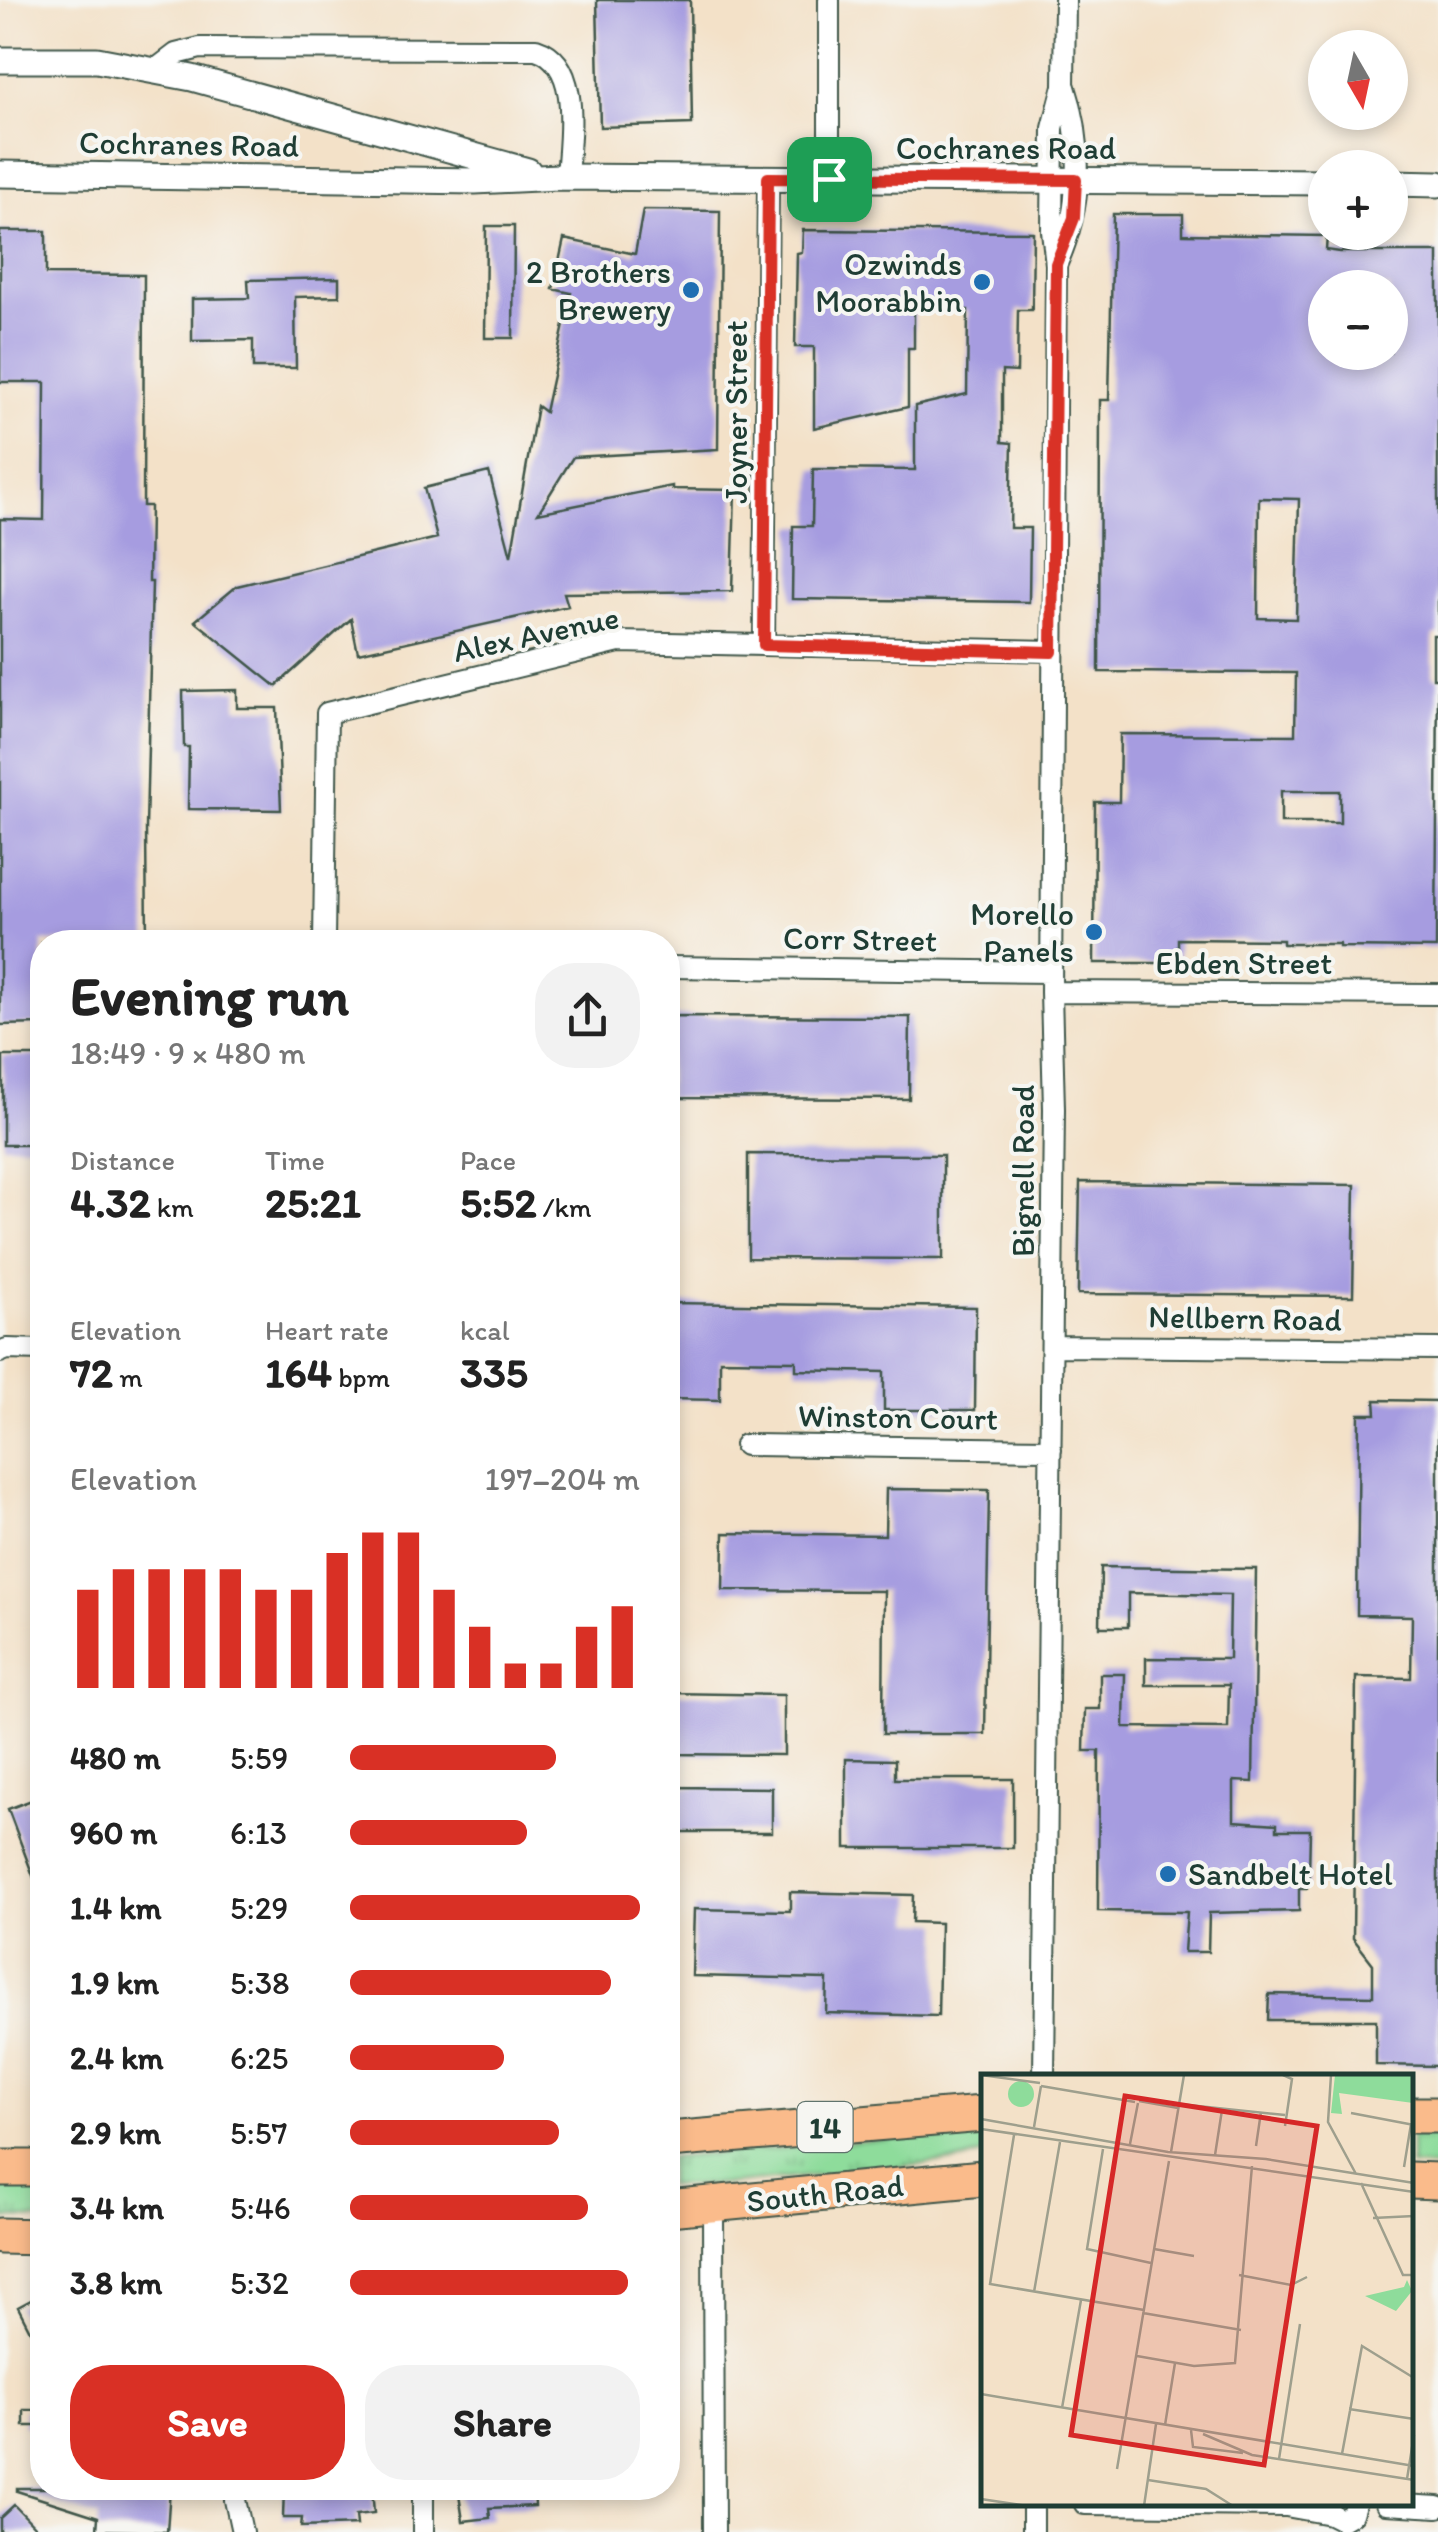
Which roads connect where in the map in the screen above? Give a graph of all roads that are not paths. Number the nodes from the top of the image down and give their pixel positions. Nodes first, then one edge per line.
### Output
1 (829, 0) edge
2 (1065, 0) edge
3 (0, 60) edge
4 (155, 70) junction
5 (0, 174) edge
6 (562, 177) junction
7 (768, 178) junction
8 (829, 179) junction
9 (1064, 180) junction
10 (1308, 182) edge
11 (1408, 183) edge
12 (1438, 184) edge
13 (764, 645) junction
14 (1052, 652) junction
15 (324, 930) edge
16 (680, 967) edge
17 (1051, 982) junction
18 (1438, 994) edge
19 (1052, 1346) junction
20 (1438, 1349) edge
21 (30, 1351) edge
22 (0, 1352) edge
23 (744, 1445) dead end
24 (1051, 1449) junction
25 (1044, 2074) edge
26 (981, 2114) edge
27 (1413, 2115) edge
28 (1438, 2116) edge
29 (680, 2139) edge
30 (0, 2168) edge
31 (30, 2168) edge
32 (979, 2176) edge
33 (713, 2204) junction
34 (680, 2207) edge
35 (0, 2236) edge
36 (30, 2236) edge
37 (234, 2500) dead end
38 (423, 2500) edge
39 (1413, 2506) edge
40 (1033, 2507) edge
41 (1298, 2507) edge
42 (1383, 2507) edge
43 (1438, 2507) edge
44 (1341, 2517) edge
45 (242, 2532) edge
46 (423, 2532) edge
47 (714, 2532) edge
48 (1032, 2532) edge

1 - 8 street
2 - 9 street, Bignell Road
3 - 4 street, Cochranes Road
4 - 6 street, Cochranes Road
4 - 6 street
5 - 6 street, Cochranes Road
6 - 7 street, Cochranes Road
7 - 8 street, Cochranes Road
7 - 13 street, Joyner Street
8 - 9 street, Cochranes Road
9 - 10 street, Cochranes Road
9 - 14 street, Bignell Road
11 - 12 street
13 - 14 street, Alex Avenue
13 - 15 street, Alex Avenue
14 - 17 street, Bignell Road
16 - 17 street, Corr Street
17 - 18 street, Ebden Street
17 - 19 street, Bignell Road
19 - 20 street, Nellbern Road
19 - 24 street, Bignell Road
21 - 22 street
23 - 24 street, Winston Court
24 - 25 street, Bignell Road
26 - 29 highway, South Road / 14
27 - 28 highway
30 - 31 highway
32 - 33 highway, South Road / 14
33 - 34 highway, South Road / 14
33 - 47 street
35 - 36 highway
37 - 45 street
38 - 46 street
39 - 43 street
40 - 48 street
41 - 44 street
42 - 44 street

